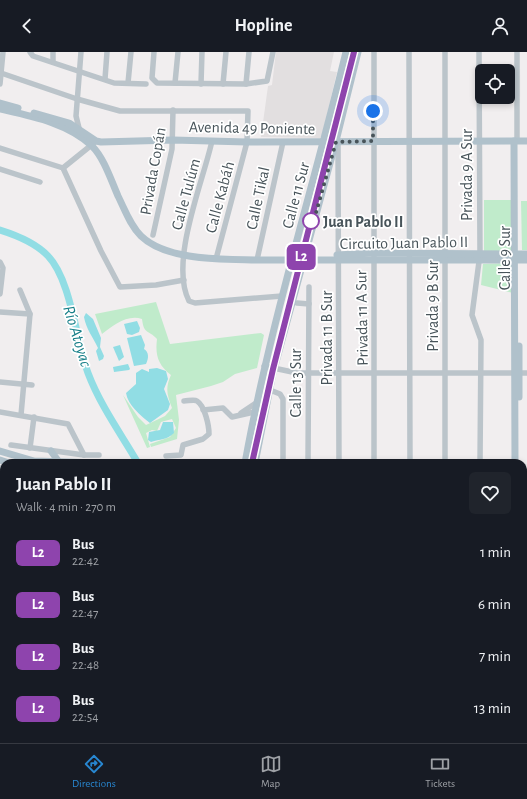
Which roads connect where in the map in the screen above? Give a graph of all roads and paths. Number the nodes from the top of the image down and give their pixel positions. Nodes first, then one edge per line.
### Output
1 (4, 52) edge
2 (30, 52) edge
3 (53, 52) edge
4 (81, 52) edge
5 (107, 52) edge
6 (131, 52) edge
7 (154, 52) edge
8 (178, 52) edge
9 (202, 52) edge
10 (226, 52) edge
11 (249, 52) edge
12 (273, 52) edge
13 (346, 52) edge
14 (358, 52) edge
15 (374, 52) edge
16 (409, 52) edge
17 (445, 52) edge
18 (479, 52) edge
19 (514, 52) edge
20 (517, 52) edge
21 (53, 62) junction
22 (80, 72) junction
23 (1, 74) junction
24 (105, 79) junction
25 (128, 83) junction
26 (175, 83) junction
27 (0, 84) edge
28 (146, 84) dead end
29 (201, 84) junction
30 (223, 84) junction
31 (246, 84) junction
32 (77, 99) junction
33 (0, 103) edge
34 (0, 109) edge
35 (173, 110) junction
36 (78, 128) junction
37 (173, 140) junction
38 (212, 141) junction
39 (373, 141) junction
40 (409, 141) junction
41 (444, 141) junction
42 (479, 141) junction
43 (515, 141) junction
44 (527, 141) edge
45 (247, 142) junction
46 (283, 142) junction
47 (324, 142) junction
48 (337, 142) junction
49 (94, 143) junction
50 (0, 148) edge
51 (335, 156) junction
52 (64, 168) junction
53 (0, 169) edge
54 (40, 182) dead end
55 (153, 236) dead end
56 (183, 254) junction
57 (527, 254) edge
58 (339, 257) junction
59 (373, 257) junction
60 (409, 257) junction
61 (444, 257) junction
62 (480, 257) junction
63 (516, 257) junction
64 (216, 259) junction
65 (257, 260) junction
66 (291, 260) junction
67 (302, 260) junction
68 (527, 260) edge
69 (0, 262) edge
70 (184, 280) junction
71 (309, 287) dead end
72 (20, 290) dead end
73 (0, 294) edge
74 (282, 296) junction
75 (297, 303) dead end
76 (309, 304) junction
77 (0, 312) edge
78 (30, 314) junction
79 (264, 366) junction
80 (274, 369) junction
81 (308, 373) junction
82 (339, 373) junction
83 (374, 373) junction
84 (410, 373) junction
85 (445, 373) junction
86 (480, 373) junction
87 (517, 373) junction
88 (527, 373) edge
89 (0, 382) edge
90 (24, 384) junction
91 (32, 385) dead end
92 (270, 390) junction
93 (184, 401) dead end
94 (256, 404) junction
95 (203, 410) junction
96 (0, 412) edge
97 (254, 412) junction
98 (22, 416) junction
99 (229, 416) junction
100 (34, 417) junction
101 (11, 445) dead end
102 (30, 448) junction
103 (0, 451) edge
104 (51, 451) junction
105 (84, 455) junction
106 (99, 455) dead end
107 (166, 456) dead end
108 (27, 459) edge
109 (57, 459) edge
110 (246, 459) edge
111 (256, 459) edge
112 (284, 459) edge
113 (308, 459) edge
114 (339, 459) edge
115 (374, 459) edge
116 (410, 459) edge
117 (445, 459) edge
118 (480, 459) edge
119 (514, 459) edge
120 (519, 459) edge

1 - 23 street
2 - 21 street
3 - 21 street
4 - 22 street
5 - 24 street
6 - 25 street
7 - 26 street
8 - 26 street
9 - 29 street
10 - 30 street
11 - 31 street
12 - 31 street
13 - 47 main road, Calle 11 Sur
14 - 48 main road, Calle 11 Sur
15 - 39 street, Privada 11 A Sur
16 - 40 street
17 - 41 street, Privada 9 B Sur
18 - 42 street, Privada 9 A Sur
19 - 43 street, Calle 9 Sur
20 - 43 street, Calle 9 Sur
21 - 22 street
22 - 24 street
22 - 32 street
23 - 27 street
23 - 32 street
24 - 25 street
25 - 28 street
26 - 29 street
29 - 30 street
30 - 31 street
32 - 35 street
32 - 36 street
33 - 36 main road, Circuito Juan Pablo II
34 - 49 main road, Circuito Juan Pablo II
35 - 37 street, Privada Copán
35 - 45 street, Calle Kabáh
36 - 49 main road, Circuito Juan Pablo II
37 - 38 main road, Avenida 49 Poniente
37 - 49 main road, Avenida 49 Poniente
37 - 55 street, Privada Copán
38 - 45 main road, Avenida 49 Poniente
38 - 56 street, Calle Tulúm
39 - 40 main road, Avenida 49 Poniente
39 - 48 main road, Avenida 49 Poniente
39 - 59 street, Privada 11 A Sur
40 - 41 main road, Avenida 49 Poniente
40 - 60 street
41 - 42 main road, Avenida 49 Poniente
41 - 61 street, Privada 9 B Sur
42 - 43 main road, Avenida 49 Poniente
42 - 62 street, Privada 9 A Sur
43 - 44 main road, Avenida 49 Poniente
43 - 63 main road, Calle 9 Sur
45 - 46 main road, Avenida 49 Poniente
45 - 64 street, Calle Kabáh
46 - 47 main road, Avenida 49 Poniente
46 - 65 street, Calle Tikal
47 - 48 main road, Avenida 49 Poniente
47 - 66 main road, Calle 11 Sur
48 - 51 main road, Calle 11 Sur
49 - 52 street
49 - 56 main road, Circuito Juan Pablo II
50 - 52 street
51 - 58 street, Privada 11 B Sur
51 - 67 main road, Calle 11 Sur
52 - 70 street
53 - 54 street
56 - 64 main road, Circuito Juan Pablo II
56 - 70 street, Calle Tulúm
57 - 63 main road, Circuito Juan Pablo II
58 - 59 main road, Circuito Juan Pablo II
58 - 67 main road, Circuito Juan Pablo II
58 - 82 street, Privada 11 B Sur
59 - 60 main road, Circuito Juan Pablo II
59 - 83 street, Privada 11 A Sur
60 - 61 main road, Circuito Juan Pablo II
60 - 84 street
61 - 62 main road, Circuito Juan Pablo II
61 - 85 street, Privada 9 B Sur
62 - 63 main road, Circuito Juan Pablo II
62 - 86 street, Privada 9 A Sur
63 - 68 main road, Circuito Juan Pablo II
63 - 87 main road, Calle 9 Sur
64 - 65 main road, Circuito Juan Pablo II
65 - 66 main road, Circuito Juan Pablo II
66 - 67 main road, Circuito Juan Pablo II
66 - 74 main road, Calle 11 Sur
67 - 80 main road, Calle 11 Sur
69 - 73 street
70 - 74 street, Calle Tulúm
71 - 76 street, Calle 13 Sur
72 - 78 street
74 - 79 main road, Calle 11 Sur
75 - 76 street
76 - 81 street, Calle 13 Sur
77 - 78 street
78 - 90 street
79 - 80 street
79 - 94 main road, Calle 11 Sur
80 - 81 street
80 - 92 main road, Calle 11 Sur
81 - 82 street
81 - 113 street, Calle 13 Sur
82 - 83 street
82 - 114 street, Privada 11 B Sur
83 - 84 street
83 - 115 street, Privada 11 A Sur
84 - 85 street
84 - 116 street
85 - 86 street
85 - 117 street, Privada 9 B Sur
86 - 87 street
86 - 118 street, Privada 9 A Sur
87 - 88 street
87 - 119 main road, Calle 9 Sur
87 - 120 main road, Calle 9 Sur
89 - 90 street
90 - 91 street
90 - 98 street
92 - 111 main road, Calle 11 Sur
92 - 112 street
93 - 95 street
94 - 97 main road, Calle 11 Sur
94 - 99 street
95 - 99 street
95 - 107 street
96 - 98 street
97 - 99 street
97 - 110 main road, Calle 11 Sur
98 - 100 street
100 - 102 street
100 - 105 street
101 - 102 street
102 - 104 street
103 - 108 main road
104 - 105 street
104 - 109 main road
105 - 106 street

